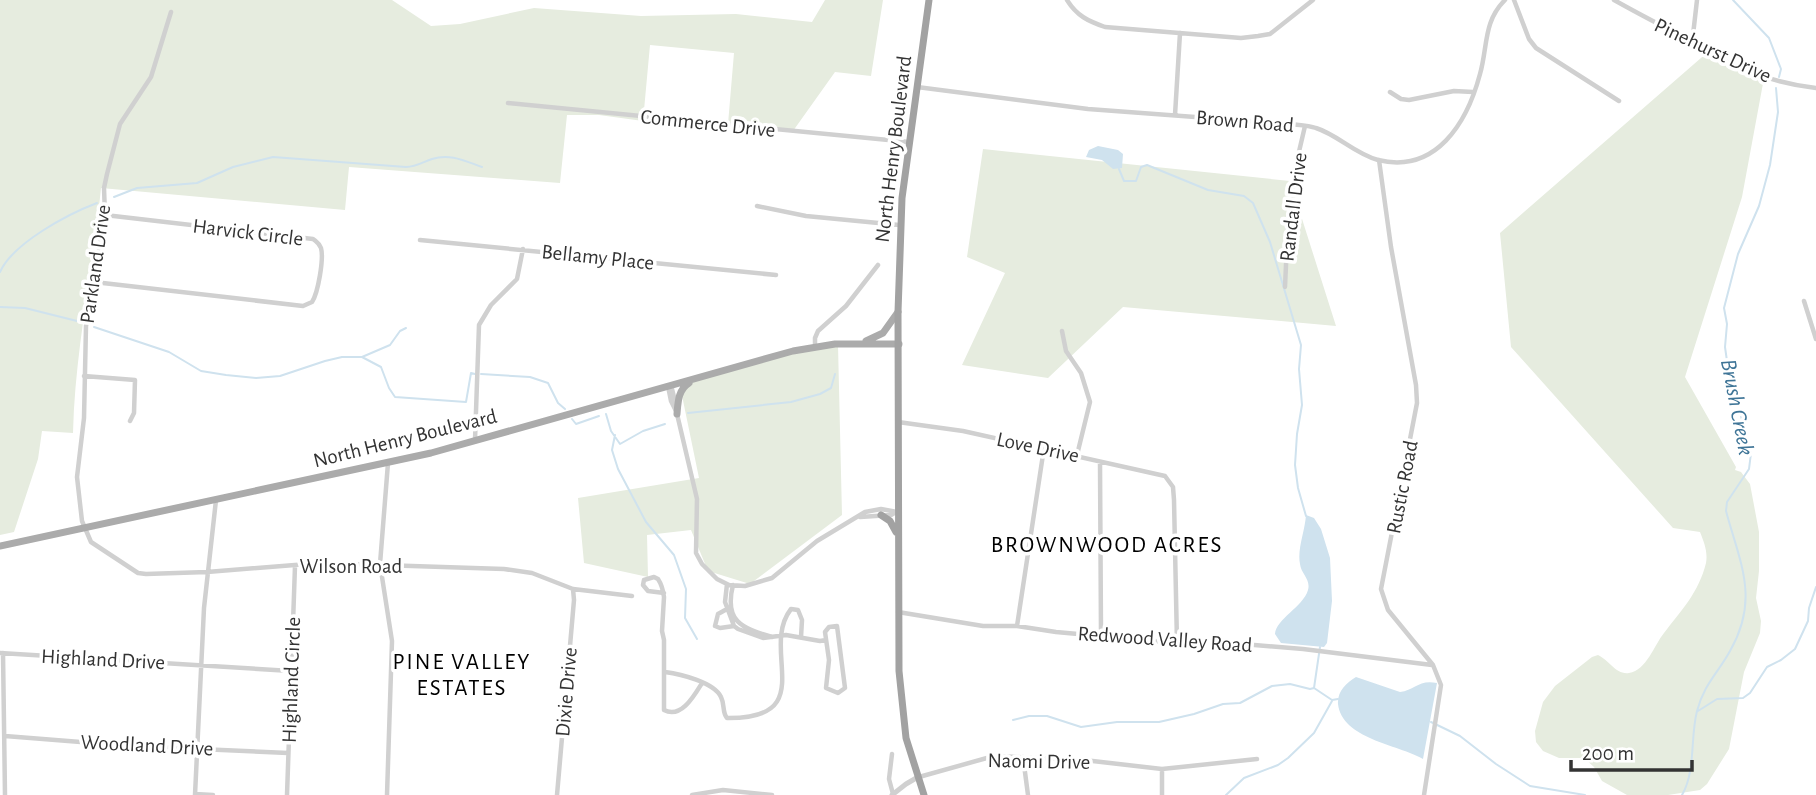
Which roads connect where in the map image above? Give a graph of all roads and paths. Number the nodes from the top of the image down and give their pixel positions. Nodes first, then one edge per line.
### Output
1 (929, 0) edge
2 (1068, 0) edge
3 (1313, 0) edge
4 (1505, 0) edge
5 (1514, 0) edge
6 (1614, 0) edge
7 (1697, 0) edge
8 (171, 12) dead end
9 (1180, 33) junction
10 (1691, 40) junction
11 (918, 87) junction
12 (1816, 88) edge
13 (1390, 92) dead end
14 (1473, 93) junction
15 (1619, 101) dead end
16 (508, 103) dead end
17 (1175, 115) junction
18 (1305, 126) junction
19 (908, 142) junction
20 (1379, 160) junction
21 (757, 206) dead end
22 (105, 215) junction
23 (900, 225) junction
24 (420, 240) dead end
25 (523, 249) junction
26 (878, 265) dead end
27 (776, 275) dead end
28 (94, 282) junction
29 (1286, 288) dead end
30 (1804, 302) dead end
31 (898, 312) junction
32 (1062, 331) dead end
33 (1816, 339) edge
34 (860, 343) junction
35 (898, 344) junction
36 (815, 347) junction
37 (84, 376) junction
38 (694, 379) junction
39 (670, 386) junction
40 (677, 414) junction
41 (130, 421) dead end
42 (899, 422) junction
43 (475, 440) junction
44 (1044, 448) junction
45 (1077, 456) junction
46 (1100, 462) junction
47 (388, 463) junction
48 (216, 500) junction
49 (897, 512) junction
50 (881, 515) junction
51 (859, 517) junction
52 (84, 528) junction
53 (897, 534) junction
54 (0, 546) edge
55 (380, 564) junction
56 (295, 566) junction
57 (207, 572) junction
58 (727, 584) junction
59 (733, 586) junction
60 (573, 589) junction
61 (664, 593) junction
62 (632, 596) dead end
63 (727, 609) junction
64 (898, 612) junction
65 (734, 626) junction
66 (1017, 626) junction
67 (1101, 635) junction
68 (783, 636) junction
69 (773, 637) junction
70 (802, 637) junction
71 (826, 640) junction
72 (1177, 643) junction
73 (2, 653) edge
74 (202, 665) junction
75 (1433, 665) junction
76 (290, 671) junction
77 (665, 672) junction
78 (702, 683) junction
79 (5, 736) junction
80 (197, 749) junction
81 (288, 753) junction
82 (892, 754) dead end
83 (1023, 757) junction
84 (1257, 759) dead end
85 (1162, 769) junction
86 (918, 777) junction
87 (195, 794) edge
88 (762, 794) edge
89 (893, 794) edge
90 (5, 795) edge
91 (213, 795) edge
92 (287, 795) edge
93 (387, 795) edge
94 (557, 795) edge
95 (692, 795) edge
96 (772, 795) edge
97 (924, 795) edge
98 (1028, 795) edge
99 (1162, 795) edge
100 (1424, 795) edge

1 - 11 highway, North Henry Boulevard
2 - 9 street
3 - 9 street
4 - 14 street, Brown Road
5 - 15 street
6 - 10 street, Pinehurst Drive
7 - 10 street
8 - 22 street, Parkland Drive
9 - 17 street
10 - 12 street, Pinehurst Drive
11 - 17 street, Brown Road
11 - 19 highway, North Henry Boulevard
13 - 14 street
14 - 20 street, Brown Road
16 - 19 street, Commerce Drive
17 - 18 street, Brown Road
18 - 20 street, Brown Road
18 - 29 street, Randall Drive
19 - 23 highway, North Henry Boulevard
20 - 75 street, Rustic Road
21 - 23 street
22 - 28 street, Parkland Drive
22 - 28 street, Harvick Circle
23 - 31 highway, North Henry Boulevard
24 - 25 street, Bellamy Place
25 - 27 street, Bellamy Place
25 - 43 street
26 - 36 street, North Henry Boulevard
28 - 37 street, Parkland Drive
30 - 33 street
31 - 34 main road
31 - 35 highway, North Henry Boulevard
32 - 45 street
34 - 35 main road, North Henry Boulevard
34 - 36 main road, North Henry Boulevard
35 - 42 highway
36 - 38 main road, North Henry Boulevard
37 - 41 street
37 - 52 street, Parkland Drive
38 - 39 main road, North Henry Boulevard
38 - 40 main road
39 - 40 street
39 - 43 main road, North Henry Boulevard
40 - 58 street
42 - 44 street, Love Drive
42 - 49 highway
43 - 47 main road, North Henry Boulevard
44 - 45 street, Love Drive
44 - 66 street
45 - 46 street, Love Drive
46 - 67 street
46 - 72 street, Love Drive
47 - 48 main road, North Henry Boulevard
47 - 55 street
48 - 52 main road, North Henry Boulevard
48 - 57 street
49 - 50 street
49 - 51 street
49 - 53 highway
50 - 51 street
50 - 53 highway
51 - 59 street
52 - 54 main road, North Henry Boulevard
52 - 57 street, Wilson Road
53 - 64 highway
55 - 56 street, Wilson Road
55 - 60 street, Wilson Road
55 - 93 street
56 - 57 street, Wilson Road
56 - 76 street, Highland Circle
57 - 74 street
58 - 59 street
58 - 63 street
59 - 69 street
60 - 62 street, Wilson Road
60 - 94 street, Dixie Drive
61 - 61 street
61 - 77 street
63 - 65 street
63 - 65 street
64 - 66 street, Redwood Valley Road
64 - 86 highway
65 - 69 street
66 - 67 street, Redwood Valley Road
67 - 72 street, Redwood Valley Road
68 - 69 street
68 - 70 street
68 - 70 street
68 - 78 street
70 - 71 street
71 - 71 street
72 - 75 street, Redwood Valley Road
73 - 74 street, Highland Drive
73 - 79 street
74 - 76 street, Highland Drive
74 - 80 street
75 - 100 street, Rustic Road
76 - 81 street, Highland Circle
77 - 78 street
77 - 78 street
79 - 80 street, Woodland Drive
79 - 90 street
80 - 81 street, Woodland Drive
80 - 87 street
81 - 92 street, Highland Circle
82 - 89 street
83 - 85 street, Naomi Drive
83 - 86 street, Naomi Drive
83 - 98 street
84 - 85 street, Naomi Drive
85 - 99 street
86 - 89 street
86 - 97 highway
87 - 91 street
88 - 95 street
88 - 96 street

